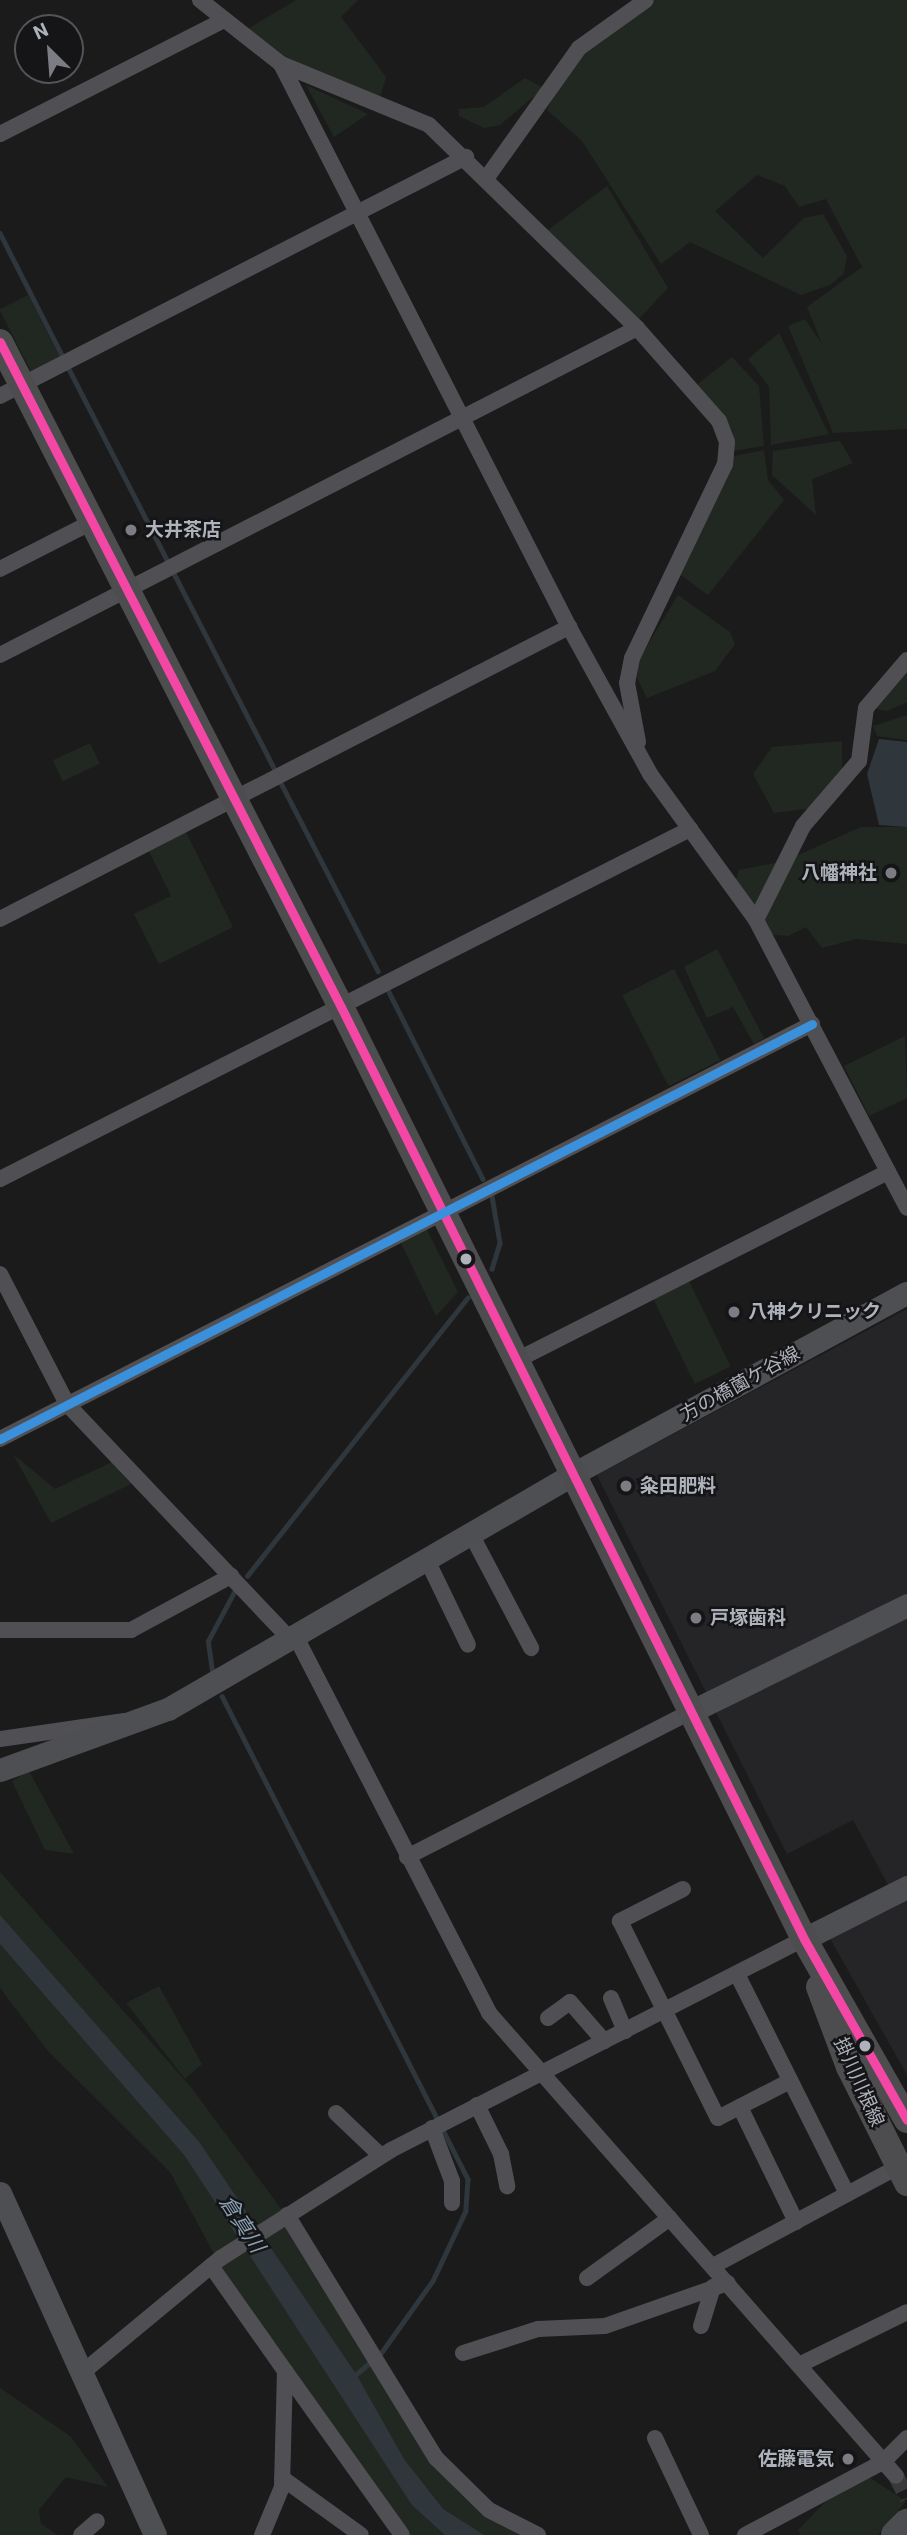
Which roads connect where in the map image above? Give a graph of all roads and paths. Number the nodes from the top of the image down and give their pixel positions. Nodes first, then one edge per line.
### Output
1 (200, 0) edge
2 (646, 0) edge
3 (224, 20) junction
4 (281, 64) junction
5 (0, 134) edge
6 (466, 157) junction
7 (488, 176) junction
8 (356, 213) junction
9 (637, 328) junction
10 (0, 342) edge
11 (11, 390) edge
12 (463, 420) junction
13 (92, 522) junction
14 (0, 569) edge
15 (126, 590) junction
16 (569, 627) junction
17 (1, 653) edge
18 (907, 660) edge
19 (641, 758) junction
20 (233, 800) junction
21 (690, 829) junction
22 (0, 919) edge
23 (756, 920) junction
24 (341, 1007) junction
25 (812, 1024) junction
26 (888, 1172) junction
27 (0, 1179) edge
28 (907, 1208) edge
29 (444, 1214) junction
30 (0, 1274) edge
31 (907, 1293) edge
32 (517, 1360) junction
33 (67, 1404) junction
34 (0, 1439) edge
35 (573, 1474) junction
36 (471, 1534) junction
37 (427, 1560) junction
38 (231, 1576) junction
39 (907, 1605) edge
40 (0, 1630) edge
41 (294, 1638) junction
42 (468, 1645) dead end
43 (531, 1648) dead end
44 (692, 1710) junction
45 (135, 1723) junction
46 (0, 1738) edge
47 (0, 1770) edge
48 (407, 1857) junction
49 (907, 1887) edge
50 (682, 1889) dead end
51 (804, 1939) junction
52 (737, 1974) junction
53 (611, 1998) dead end
54 (665, 2011) junction
55 (548, 2018) dead end
56 (625, 2031) junction
57 (604, 2041) junction
58 (539, 2073) junction
59 (790, 2081) junction
60 (477, 2105) junction
61 (740, 2107) junction
62 (337, 2113) dead end
63 (907, 2120) edge
64 (432, 2128) junction
65 (381, 2156) junction
66 (904, 2170) edge
67 (507, 2186) dead end
68 (0, 2193) edge
69 (847, 2194) junction
70 (452, 2203) dead end
71 (285, 2217) junction
72 (670, 2218) junction
73 (796, 2222) junction
74 (216, 2262) junction
75 (713, 2266) junction
76 (587, 2278) dead end
77 (720, 2285) junction
78 (907, 2312) edge
79 (701, 2326) dead end
80 (463, 2353) dead end
81 (799, 2365) junction
82 (285, 2371) junction
83 (83, 2372) junction
84 (655, 2438) dead end
85 (907, 2438) edge
86 (883, 2462) junction
87 (896, 2476) tunnel mouth
88 (282, 2478) junction
89 (97, 2521) dead end
90 (81, 2535) edge
91 (155, 2535) edge
92 (262, 2535) edge
93 (361, 2535) edge
94 (402, 2535) edge
95 (537, 2535) edge
96 (701, 2535) edge
97 (745, 2535) edge

1 - 3 street
2 - 7 street
3 - 4 street
3 - 5 street
4 - 6 street
4 - 8 street
6 - 7 street
6 - 8 street
7 - 9 street
8 - 11 street
8 - 12 street
9 - 12 street
9 - 19 street
10 - 11 main road, 掛川川根線
11 - 13 main road, 掛川川根線
12 - 15 street
12 - 16 street
13 - 14 street
13 - 15 main road, 掛川川根線
15 - 17 street
15 - 20 main road, 掛川川根線
16 - 19 street
16 - 20 street
18 - 23 street
19 - 21 street
20 - 22 street
20 - 24 main road, 掛川川根線
21 - 23 street
21 - 24 street
23 - 25 street
24 - 27 street
24 - 29 main road, 掛川川根線
25 - 26 street
25 - 29 street
26 - 28 street
26 - 32 street
29 - 32 main road, 掛川川根線
29 - 33 street
30 - 33 street
31 - 35 street, 方の橋薗ケ谷線
32 - 35 main road, 掛川川根線
33 - 34 street
33 - 38 street
35 - 36 street, 方の橋薗ケ谷線
35 - 44 main road, 掛川川根線
36 - 37 street, 方の橋薗ケ谷線
36 - 43 street
37 - 41 street, 方の橋薗ケ谷線
37 - 42 street
38 - 40 street
38 - 41 street
39 - 44 street
41 - 45 street, 方の橋薗ケ谷線
41 - 48 street
44 - 48 street
44 - 51 main road, 掛川川根線
45 - 46 street
45 - 47 street, 方の橋薗ケ谷線
48 - 58 street
49 - 51 street
50 - 54 street
51 - 52 street
51 - 63 main road, 掛川川根線
51 - 66 main road, 掛川川根線
52 - 54 street
52 - 59 street
53 - 56 street
54 - 56 street
54 - 61 street
55 - 57 street
56 - 57 street
57 - 58 street
58 - 60 street
58 - 72 street
59 - 61 street
59 - 69 street
60 - 64 street
60 - 67 street
61 - 73 street
62 - 65 street
64 - 65 street
64 - 70 street
65 - 71 street
66 - 69 street
68 - 83 street
69 - 73 street
71 - 74 street
71 - 95 street
72 - 75 street
72 - 76 street
73 - 75 street
74 - 82 street
74 - 83 street
75 - 77 street
77 - 79 street
77 - 80 street
77 - 81 street
78 - 81 street
81 - 86 street
82 - 88 street
82 - 94 street
83 - 91 street
84 - 96 street
85 - 86 street
86 - 87 street
86 - 97 street
88 - 92 street
88 - 93 street
89 - 90 street

